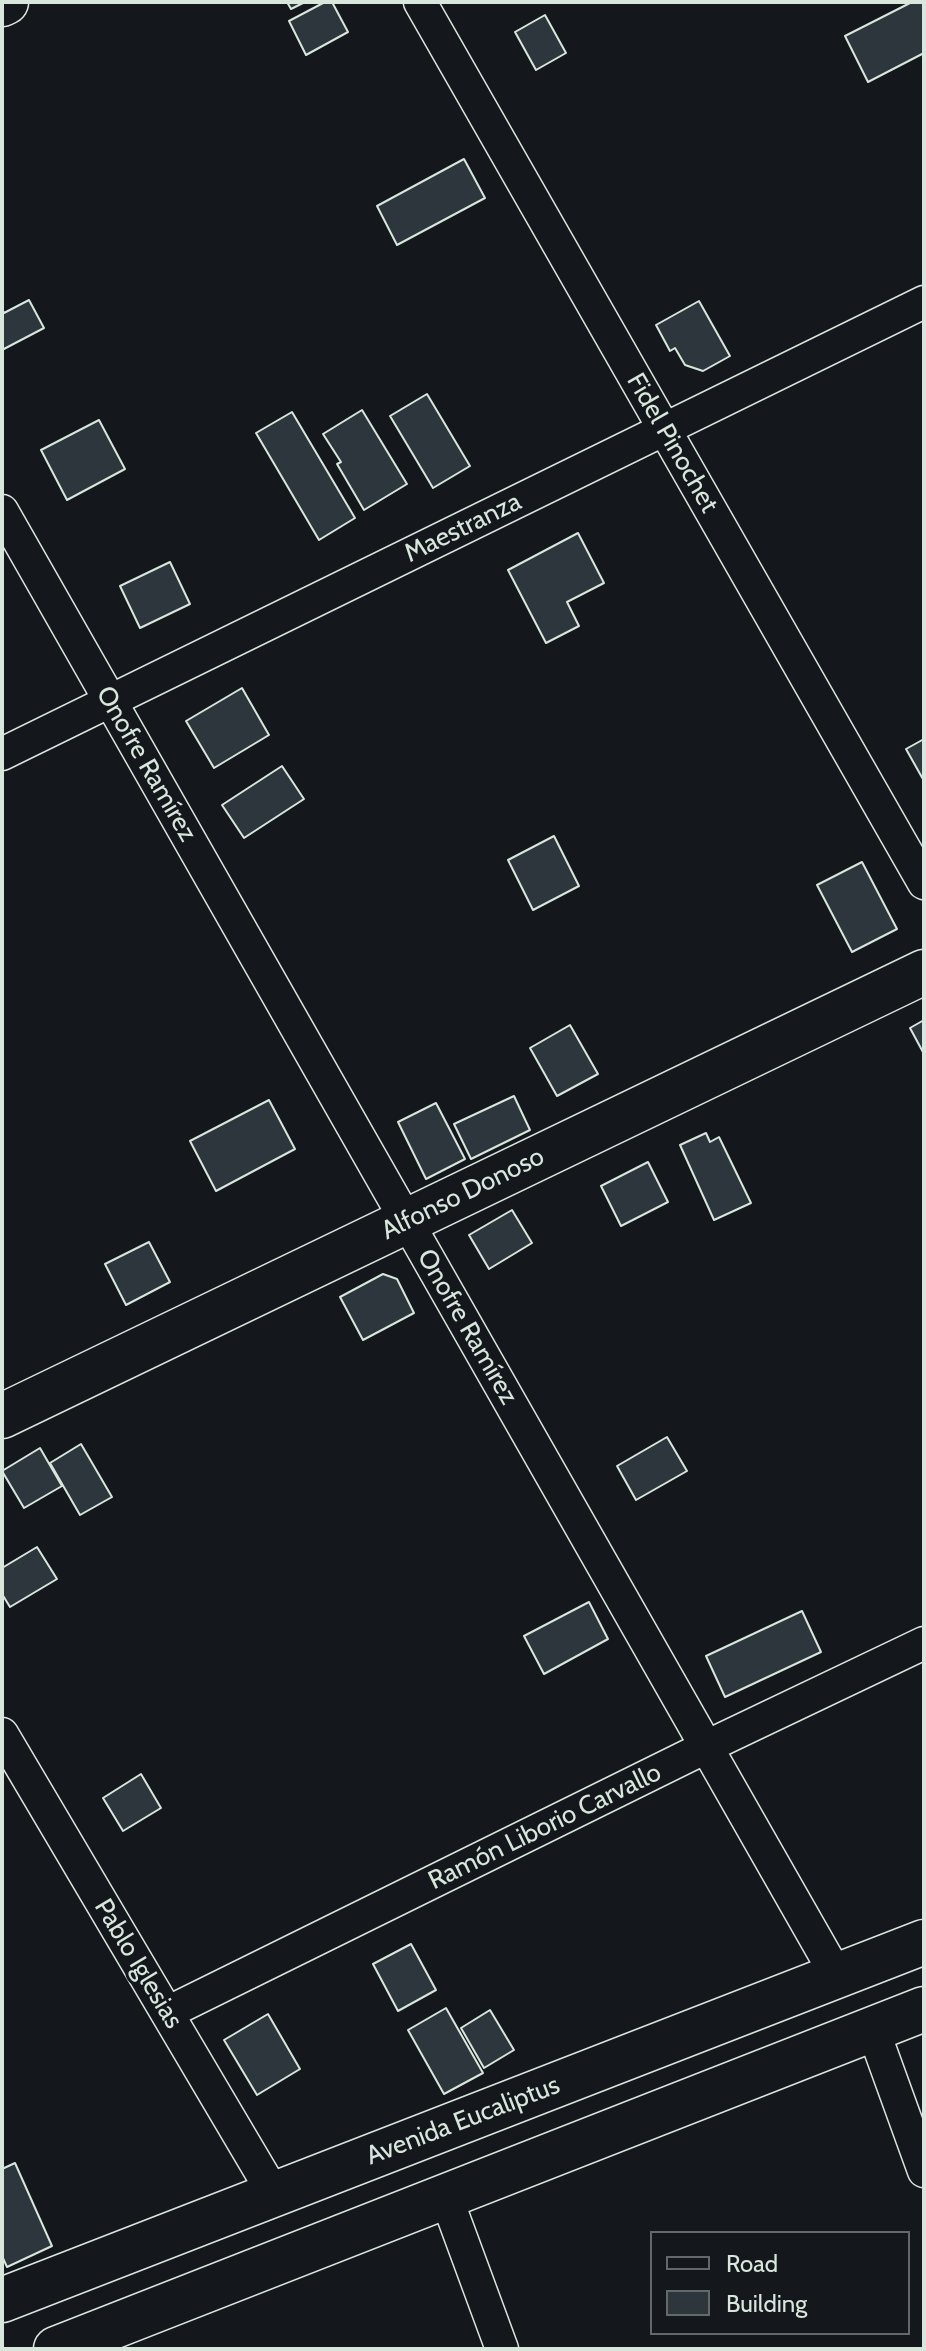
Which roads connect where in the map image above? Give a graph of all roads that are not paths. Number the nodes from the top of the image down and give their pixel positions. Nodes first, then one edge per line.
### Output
1 (420, 2) edge
2 (924, 302) edge
3 (664, 428) junction
4 (2, 511) edge
5 (111, 702) junction
6 (2, 754) edge
7 (924, 883) edge
8 (924, 972) edge
9 (406, 1221) junction
10 (2, 1416) edge
11 (924, 1643) edge
12 (2, 1734) edge
13 (706, 1747) junction
14 (924, 1942) edge
15 (837, 1976) junction
16 (924, 2009) edge
17 (167, 2013) junction
18 (873, 2030) junction
19 (924, 2171) edge
20 (274, 2194) junction
21 (446, 2197) junction
22 (2, 2300) edge
23 (56, 2349) edge
24 (502, 2349) edge

1 - 3 street, Fidel Pinochet
2 - 3 street, Maestranza
3 - 5 street, Maestranza
3 - 7 street, Fidel Pinochet
4 - 5 street, Onofre Ramírez
5 - 6 street, Maestranza
5 - 9 street, Onofre Ramírez
8 - 9 main road, Alfonso Donoso
9 - 10 main road, Alfonso Donoso
9 - 13 street, Onofre Ramírez
11 - 13 street, Ramón Liborio Carvallo
12 - 17 street, Pablo Iglesias
13 - 15 street, Onofre Ramírez
13 - 17 street, Ramón Liborio Carvallo
14 - 15 main road, Avenida Eucaliptus
15 - 20 main road, Avenida Eucaliptus
16 - 18 main road
17 - 20 street, Pablo Iglesias
18 - 19 street
18 - 21 main road
20 - 22 main road, Avenida Eucaliptus
21 - 23 main road
21 - 24 street

